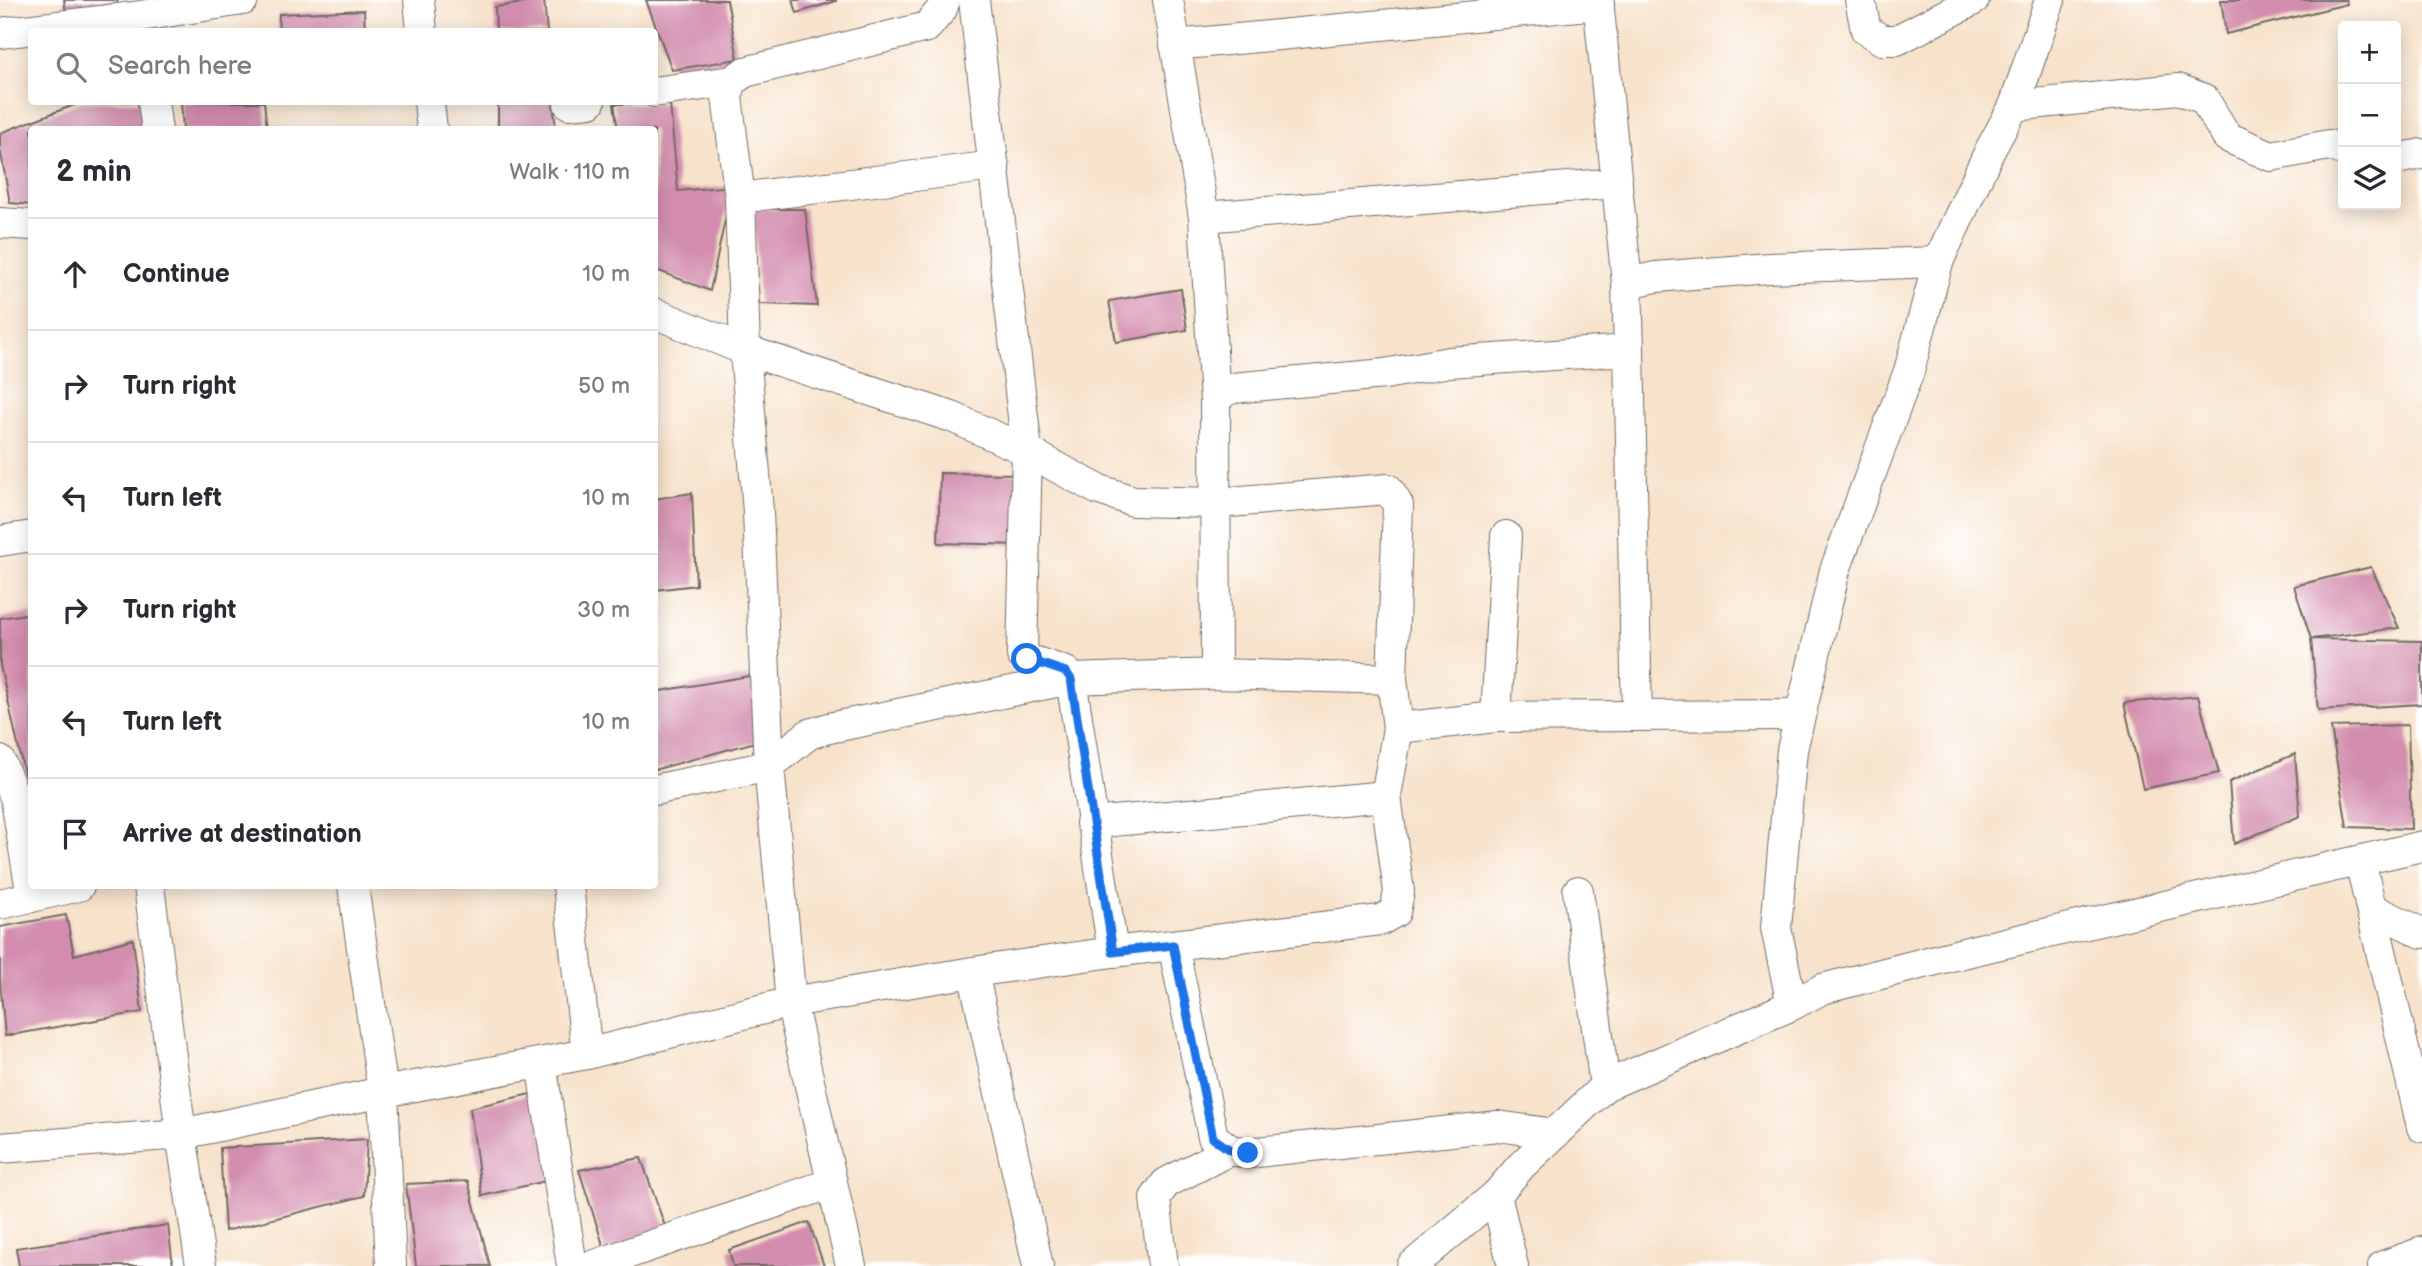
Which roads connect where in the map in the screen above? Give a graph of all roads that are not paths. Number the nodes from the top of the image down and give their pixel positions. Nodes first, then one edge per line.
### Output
1 (243, 0) edge
2 (419, 0) edge
3 (945, 0) edge
4 (974, 0) edge
5 (1168, 0) edge
6 (1860, 0) edge
7 (1974, 0) edge
8 (2050, 0) edge
9 (1599, 2) edge
10 (1414, 11) edge
11 (139, 16) edge
12 (41, 28) edge
13 (422, 28) edge
14 (28, 30) edge
15 (0, 33) edge
16 (1175, 45) junction
17 (732, 81) junction
18 (658, 91) edge
19 (153, 105) edge
20 (429, 105) edge
21 (2014, 106) junction
22 (156, 126) edge
23 (432, 126) edge
24 (2338, 148) edge
25 (2422, 154) edge
26 (2401, 158) edge
27 (994, 166) junction
28 (1617, 183) junction
29 (740, 198) junction
30 (1204, 217) junction
31 (0, 223) edge
32 (28, 225) edge
33 (1938, 262) junction
34 (1627, 283) junction
35 (658, 315) edge
36 (745, 350) junction
37 (1629, 350) junction
38 (1215, 402) junction
39 (1027, 451) junction
40 (1217, 503) junction
41 (1506, 536) dead end
42 (28, 537) edge
43 (0, 541) edge
44 (1216, 674) junction
45 (1071, 679) junction
46 (1392, 679) junction
47 (1800, 715) junction
48 (1637, 716) junction
49 (1496, 717) junction
50 (1398, 728) junction
51 (0, 761) edge
52 (769, 766) junction
53 (658, 789) edge
54 (1387, 796) junction
55 (24, 799) edge
56 (1091, 823) junction
57 (2422, 846) edge
58 (28, 848) edge
59 (2360, 861) junction
60 (31, 889) edge
61 (66, 889) edge
62 (149, 889) edge
63 (353, 889) edge
64 (568, 889) edge
65 (1578, 891) dead end
66 (32, 897) junction
67 (0, 904) edge
68 (2371, 908) junction
69 (2422, 933) edge
70 (1173, 945) junction
71 (1113, 952) junction
72 (973, 971) junction
73 (791, 1002) junction
74 (1792, 1005) junction
75 (587, 1054) junction
76 (541, 1063) junction
77 (1605, 1086) junction
78 (383, 1092) junction
79 (2422, 1127) edge
80 (181, 1134) junction
81 (1555, 1134) junction
82 (0, 1148) edge
83 (1230, 1150) junction
84 (832, 1183) junction
85 (1496, 1195) junction
86 (2422, 1252) edge
87 (201, 1266) edge
88 (391, 1266) edge
89 (572, 1266) edge
90 (592, 1266) edge
91 (851, 1266) edge
92 (1038, 1266) edge
93 (1163, 1266) edge
94 (1412, 1266) edge
95 (1513, 1266) edge
96 (2383, 1266) edge

1 - 11 street
2 - 13 street
3 - 17 street
4 - 27 street
5 - 16 street
6 - 7 street
8 - 21 street
9 - 10 street
9 - 28 street
10 - 16 street
11 - 12 street
14 - 15 street
16 - 30 street
17 - 18 street
17 - 29 street
19 - 22 street
20 - 23 street
21 - 24 street
21 - 33 street
25 - 26 street
27 - 29 street
27 - 39 street
28 - 30 street
28 - 34 street
29 - 36 street
30 - 38 street
31 - 32 street
33 - 34 street
33 - 47 street
34 - 37 street
35 - 36 street
36 - 39 street
36 - 52 street
37 - 38 street
37 - 48 street
38 - 40 street
39 - 40 street
39 - 45 street
40 - 44 street
40 - 46 street
41 - 49 street
42 - 43 street
44 - 45 street
44 - 46 street
45 - 52 street
45 - 56 street
46 - 50 street
47 - 48 street
47 - 74 street
48 - 49 street
49 - 50 street
50 - 54 street
51 - 55 street
52 - 53 street
52 - 73 street
54 - 56 street
54 - 70 street
55 - 58 street
56 - 71 street
57 - 59 street
59 - 68 street
59 - 74 street
60 - 66 street
61 - 66 street
62 - 80 street
63 - 78 street
64 - 75 street
65 - 77 street
66 - 67 street
68 - 69 street
68 - 79 street
70 - 71 street
70 - 83 street
71 - 72 street
72 - 73 street
72 - 92 street
73 - 75 street
73 - 84 street
74 - 77 street
75 - 76 street
76 - 78 street
76 - 89 street
77 - 81 street
78 - 80 street
78 - 88 street
80 - 82 street
80 - 87 street
81 - 83 street
81 - 85 street
83 - 93 street
84 - 90 street
84 - 91 street
85 - 94 street
85 - 95 street
86 - 96 street

